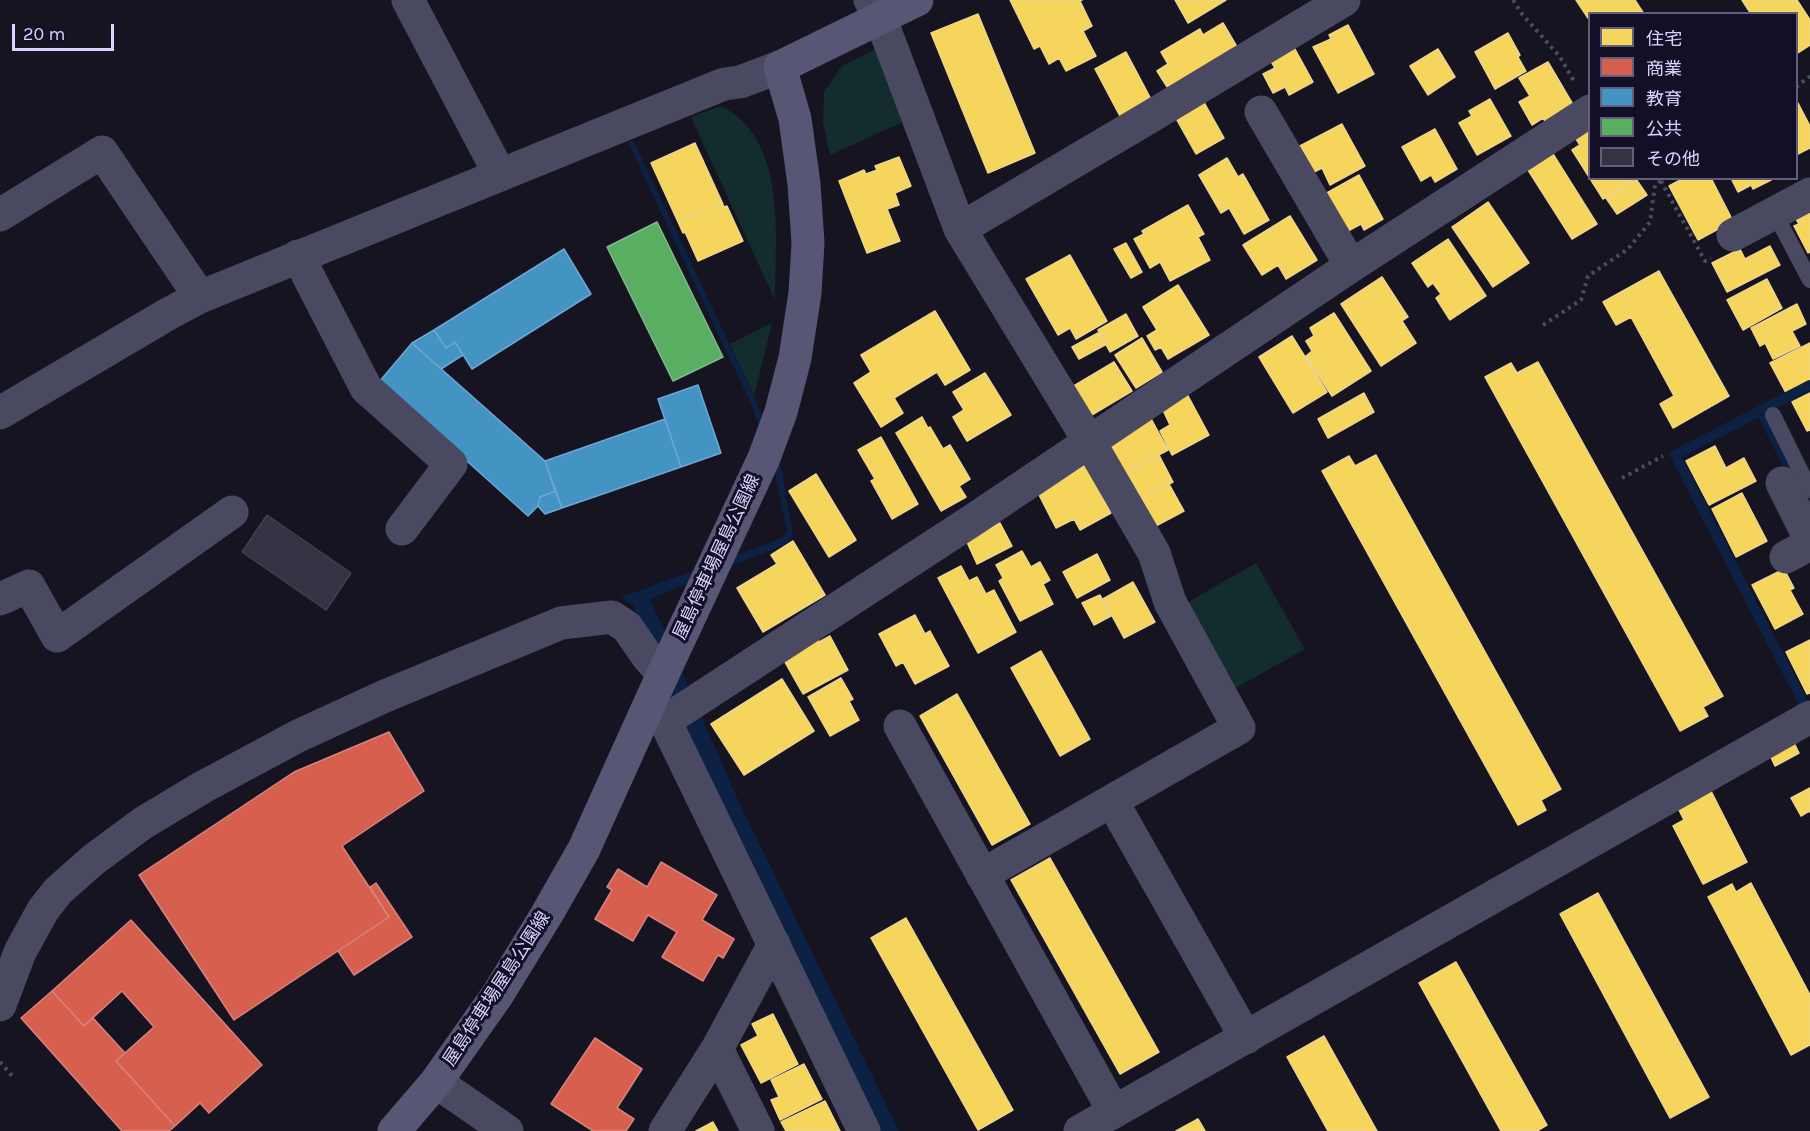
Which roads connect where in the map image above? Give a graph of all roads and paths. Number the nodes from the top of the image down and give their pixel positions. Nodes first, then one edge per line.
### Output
1 (408, 0) edge
2 (917, 0) edge
3 (1344, 0) edge
4 (1513, 0) edge
5 (875, 9) edge
6 (780, 67) junction
7 (1810, 76) edge
8 (1798, 86) edge
9 (1584, 99) edge
10 (1261, 112) dead end
11 (500, 175) junction
12 (1663, 180) edge
13 (1810, 194) edge
14 (1774, 212) junction
15 (0, 215) edge
16 (960, 229) junction
17 (1733, 235) joint
18 (298, 256) junction
19 (1351, 266) junction
20 (1810, 280) edge
21 (200, 297) junction
22 (1543, 325) dead end
23 (0, 413) edge
24 (1773, 415) dead end
25 (1089, 441) junction
26 (1663, 456) dead end
27 (1622, 478) dead end
28 (1796, 486) edge
29 (232, 512) dead end
30 (402, 529) dead end
31 (1802, 547) edge
32 (0, 599) edge
33 (663, 674) junction
34 (656, 716) junction
35 (1810, 717) edge
36 (900, 726) dead end
37 (1112, 801) junction
38 (982, 875) junction
39 (774, 944) junction
40 (0, 1005) edge
41 (1246, 1038) junction
42 (717, 1049) junction
43 (0, 1062) edge
44 (13, 1077) dead end
45 (436, 1082) junction
46 (1114, 1113) junction
47 (394, 1131) edge
48 (507, 1131) edge
49 (665, 1131) edge
50 (758, 1131) edge
51 (864, 1131) edge
52 (1080, 1131) edge

1 - 11 street
2 - 5 main road
3 - 16 street
4 - 9 path
5 - 6 main road
5 - 16 street
6 - 11 street
6 - 33 main road, 屋島停車場屋島公園線
7 - 8 path
9 - 19 street
10 - 19 street
11 - 18 street
12 - 17 path
12 - 22 path
13 - 14 street
14 - 17 street
14 - 20 lane
15 - 21 street
16 - 25 street
18 - 21 street
18 - 30 street
19 - 25 street
21 - 23 street
24 - 28 lane
25 - 34 street
25 - 37 street
26 - 27 path
28 - 31 street
29 - 32 street
33 - 34 main road, 屋島停車場屋島公園線
33 - 40 street
34 - 39 street
34 - 45 main road, 屋島停車場屋島公園線
35 - 41 street
36 - 38 street
37 - 38 street
37 - 41 street
38 - 46 street
39 - 42 street
39 - 51 street
41 - 46 street
42 - 49 street
42 - 50 street
43 - 44 path
45 - 47 main road, 屋島停車場屋島公園線
45 - 48 street
46 - 52 street

